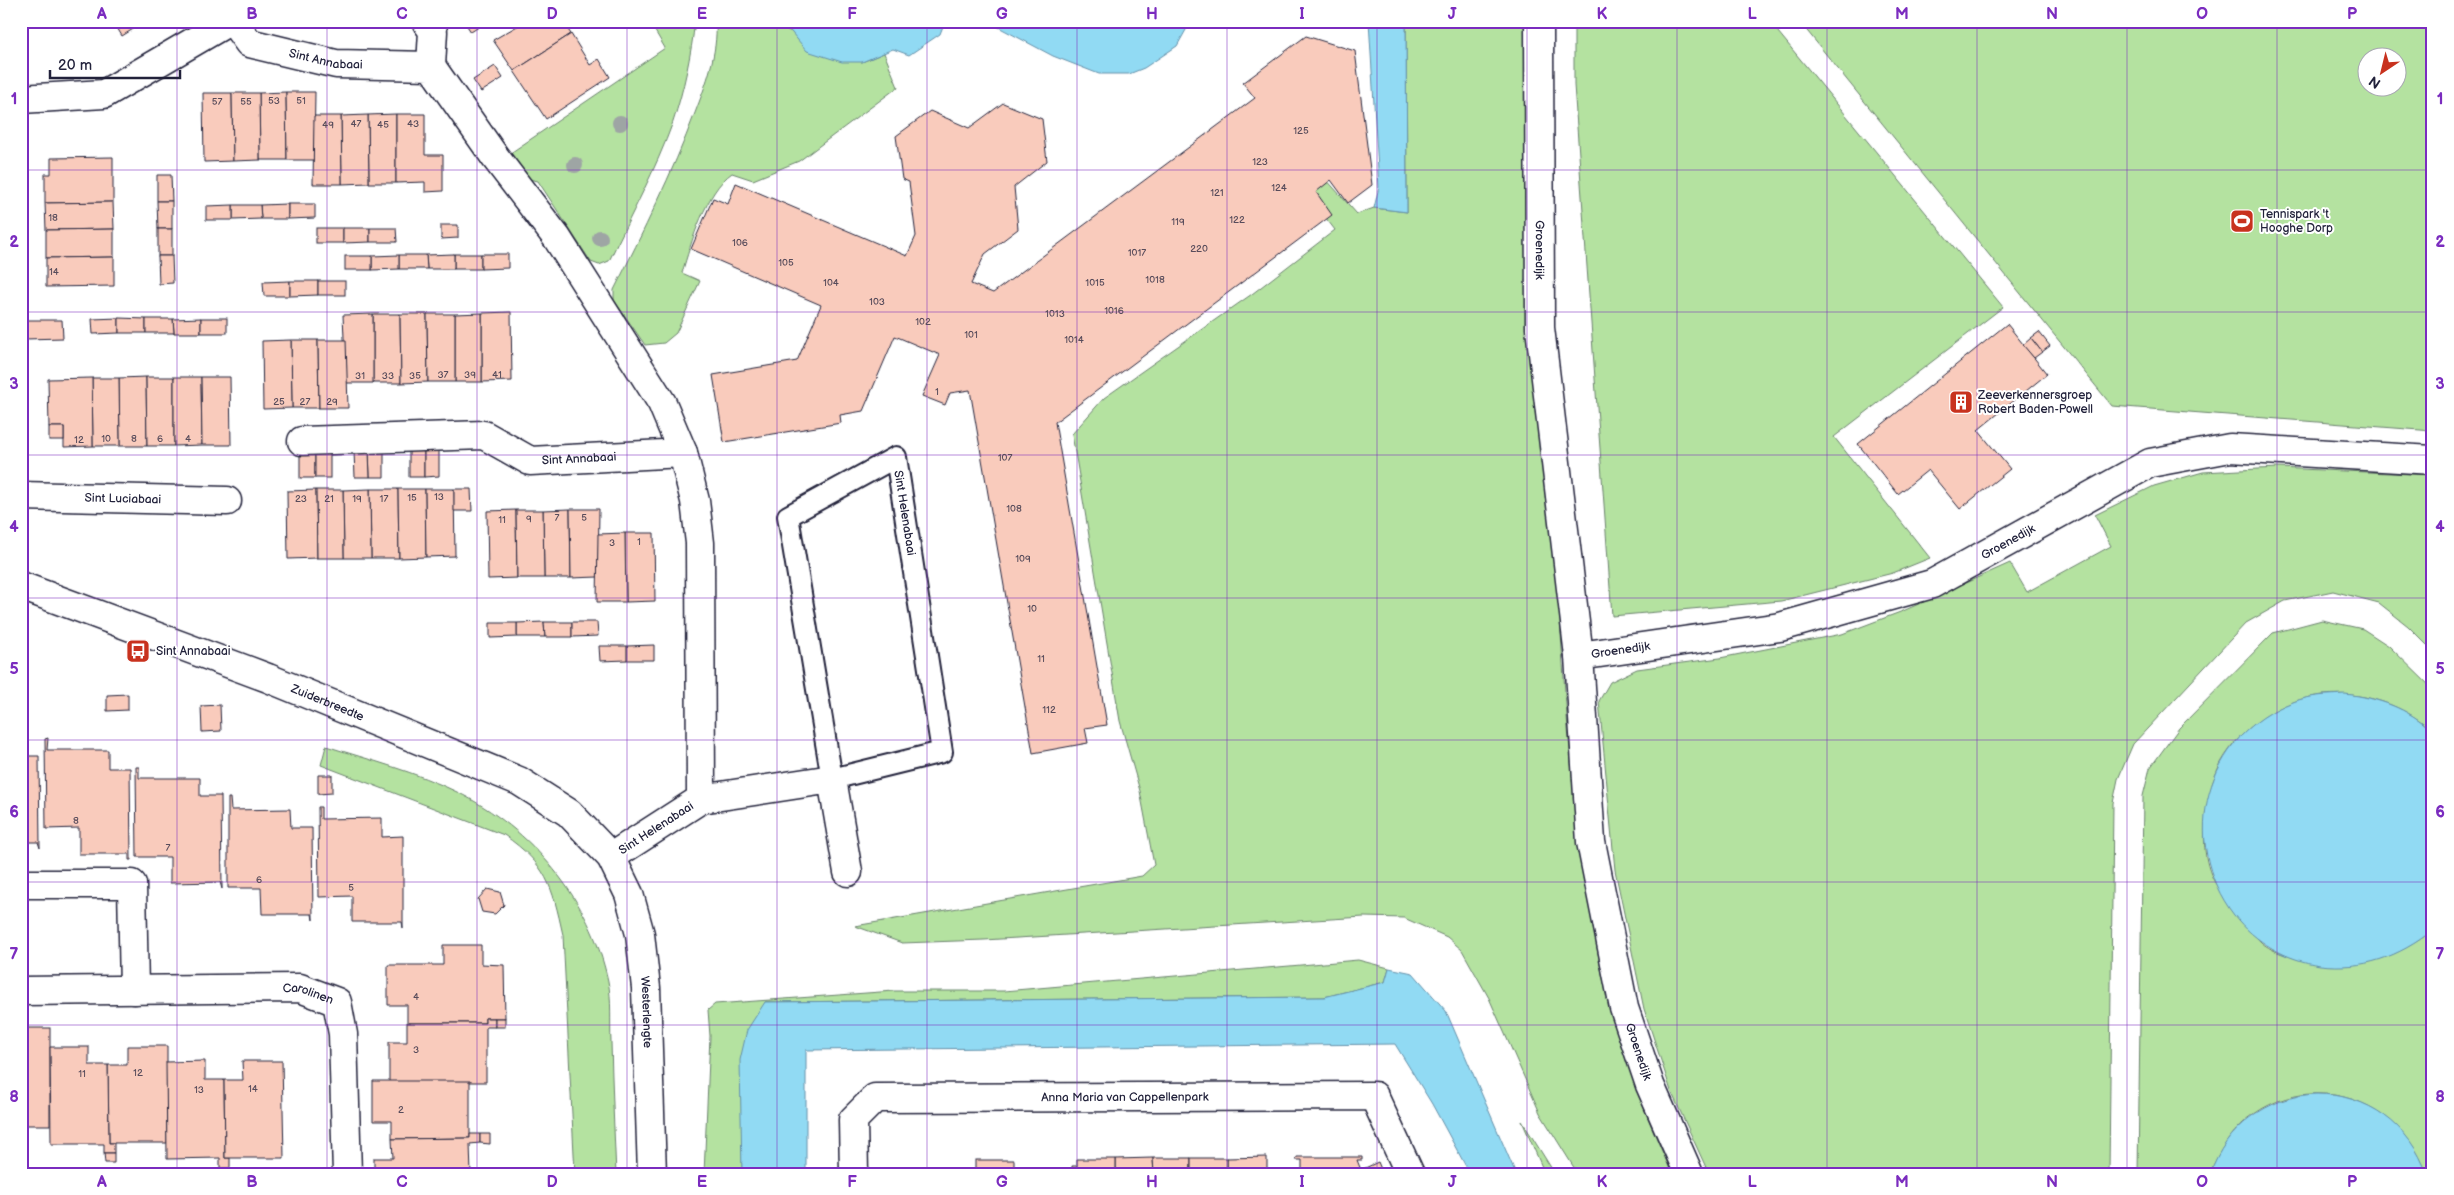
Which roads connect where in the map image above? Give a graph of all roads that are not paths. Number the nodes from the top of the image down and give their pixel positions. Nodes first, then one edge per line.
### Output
1 (229, 21) edge
2 (233, 21) edge
3 (426, 21) edge
4 (1539, 21) edge
5 (431, 66) junction
6 (21, 99) edge
7 (302, 440) dead end
8 (683, 453) junction
9 (2433, 460) edge
10 (21, 496) edge
11 (226, 501) dead end
12 (21, 586) edge
13 (1579, 656) junction
14 (832, 779) junction
15 (701, 799) junction
16 (611, 857) junction
17 (848, 872) dead end
18 (21, 884) edge
19 (134, 990) junction
20 (21, 991) edge
21 (347, 1174) edge
22 (652, 1174) edge
23 (854, 1174) edge
24 (1410, 1174) edge
25 (1689, 1174) edge

1 - 6 street
2 - 5 street, Sint Annabaai
3 - 5 street
4 - 13 street, Groenedijk
5 - 8 street, Sint Helenabaai
7 - 8 street, Sint Annabaai
8 - 15 street, Sint Helenabaai
9 - 13 street, Groenedijk
10 - 11 street, Sint Luciabaai
12 - 16 street, Zuiderbreedte
13 - 25 street, Groenedijk
14 - 14 lane, Sint Helenabaai
14 - 15 street, Sint Helenabaai
14 - 17 street, Sint Helenabaai
15 - 16 street, Sint Helenabaai
16 - 22 street, Westerlengte
18 - 19 street
19 - 20 street, Carolinen
19 - 21 street, Carolinen
23 - 24 street, Anna Maria van Cappellenpark

